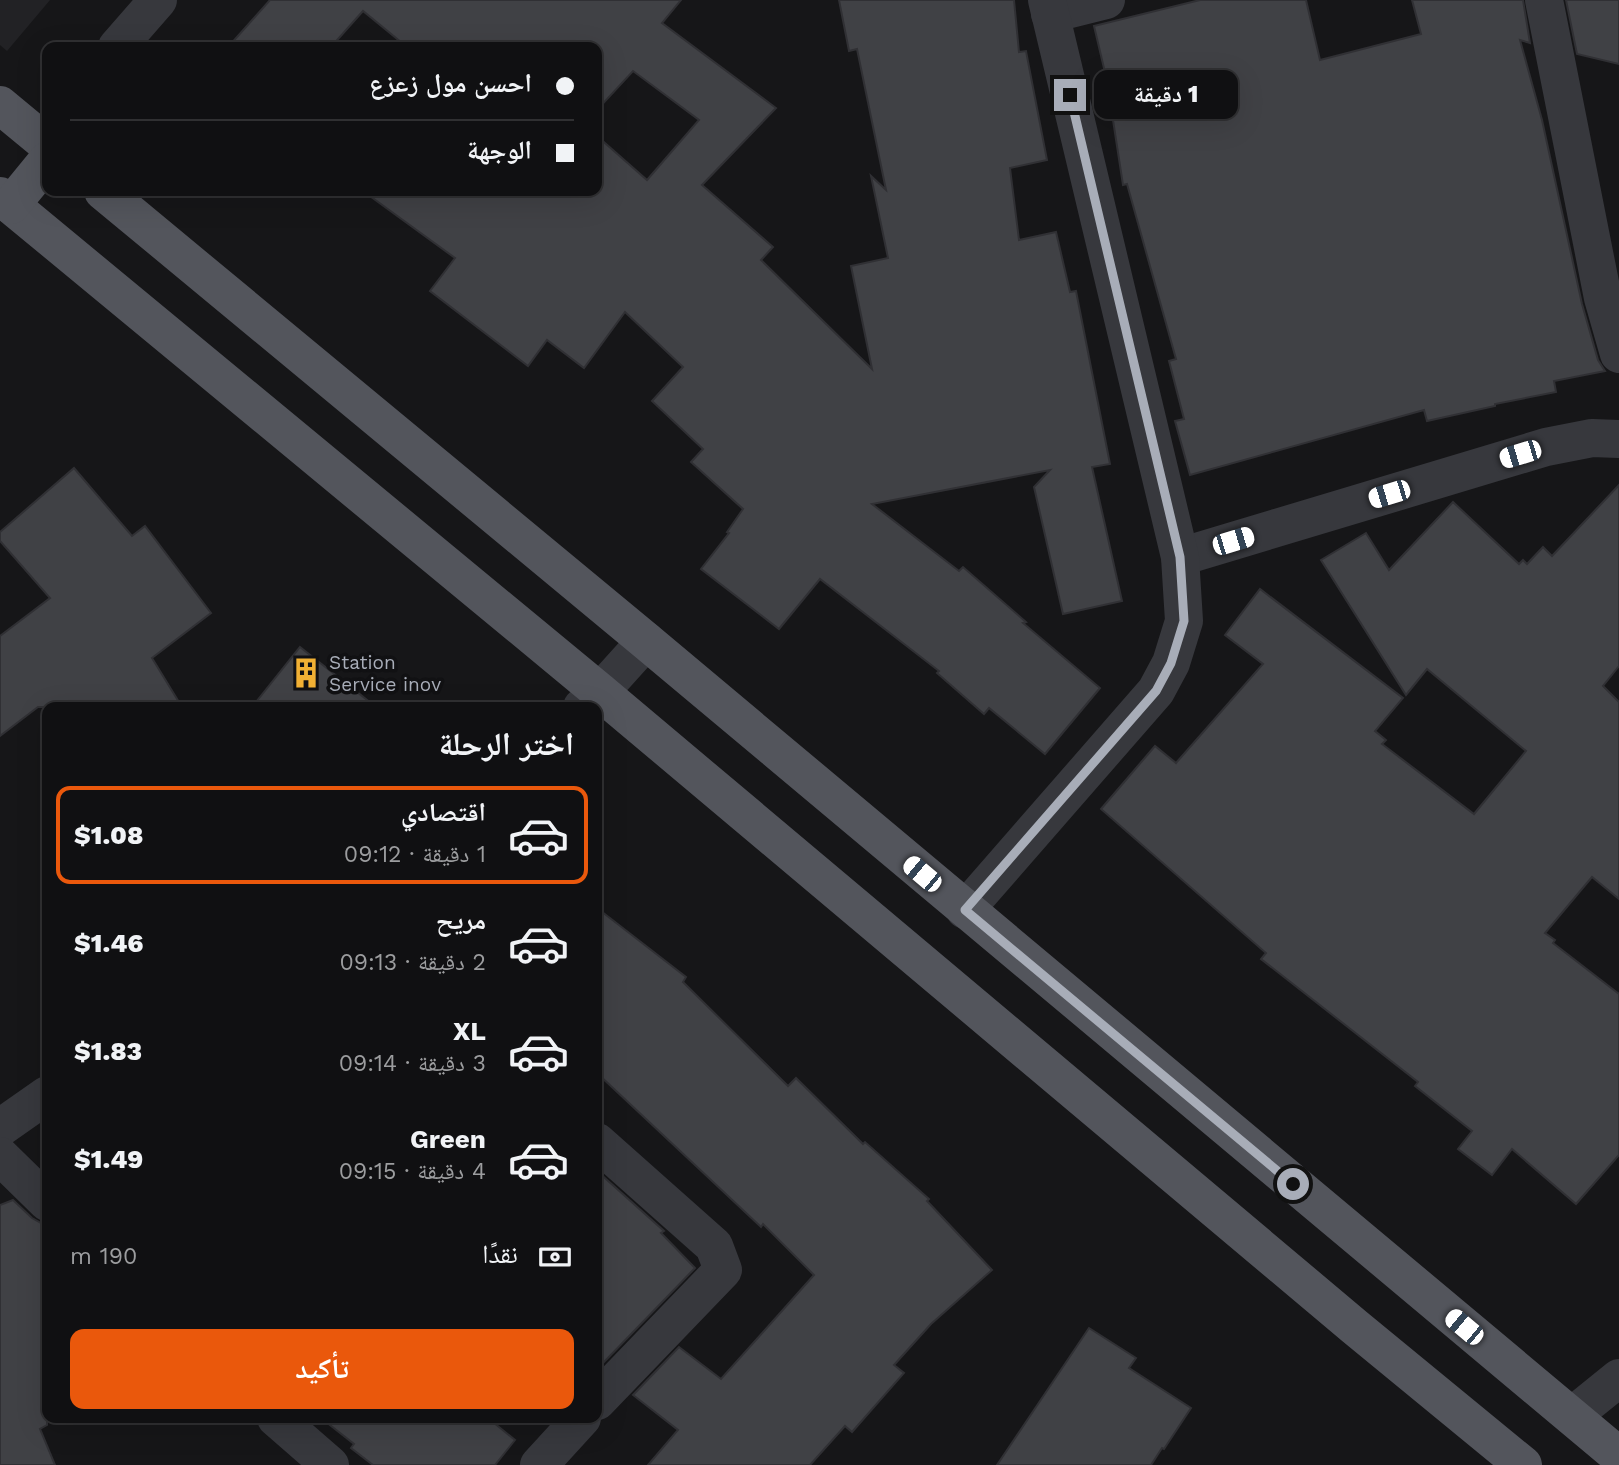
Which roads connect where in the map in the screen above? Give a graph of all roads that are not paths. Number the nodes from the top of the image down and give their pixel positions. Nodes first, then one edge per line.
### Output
1 (158, 0) edge
2 (1106, 0) edge
3 (1544, 0) edge
4 (1049, 7) edge
5 (121, 42) edge
6 (29, 135) edge
7 (109, 196) edge
8 (5, 201) edge
9 (1611, 304) edge
10 (1619, 354) edge
11 (1619, 439) edge
12 (1180, 557) junction
13 (646, 641) junction
14 (591, 699) edge
15 (602, 708) edge
16 (965, 910) junction
17 (42, 1099) edge
18 (0, 1128) edge
19 (602, 1146) edge
20 (0, 1156) edge
21 (42, 1197) edge
22 (1619, 1378) edge
23 (602, 1396) edge
24 (1572, 1416) junction
25 (282, 1423) edge
26 (577, 1423) edge
27 (1619, 1456) edge
28 (330, 1465) edge
29 (539, 1465) edge
30 (1523, 1465) edge

1 - 5 street
2 - 4 street
3 - 9 street
4 - 12 street
6 - 8 main road
7 - 13 main road
8 - 14 main road
9 - 10 street
11 - 12 street
12 - 16 street
13 - 14 street
13 - 16 main road
15 - 30 main road
16 - 24 main road
17 - 18 street
19 - 23 street
20 - 21 street
22 - 24 street
24 - 27 main road
25 - 28 street
26 - 29 street

